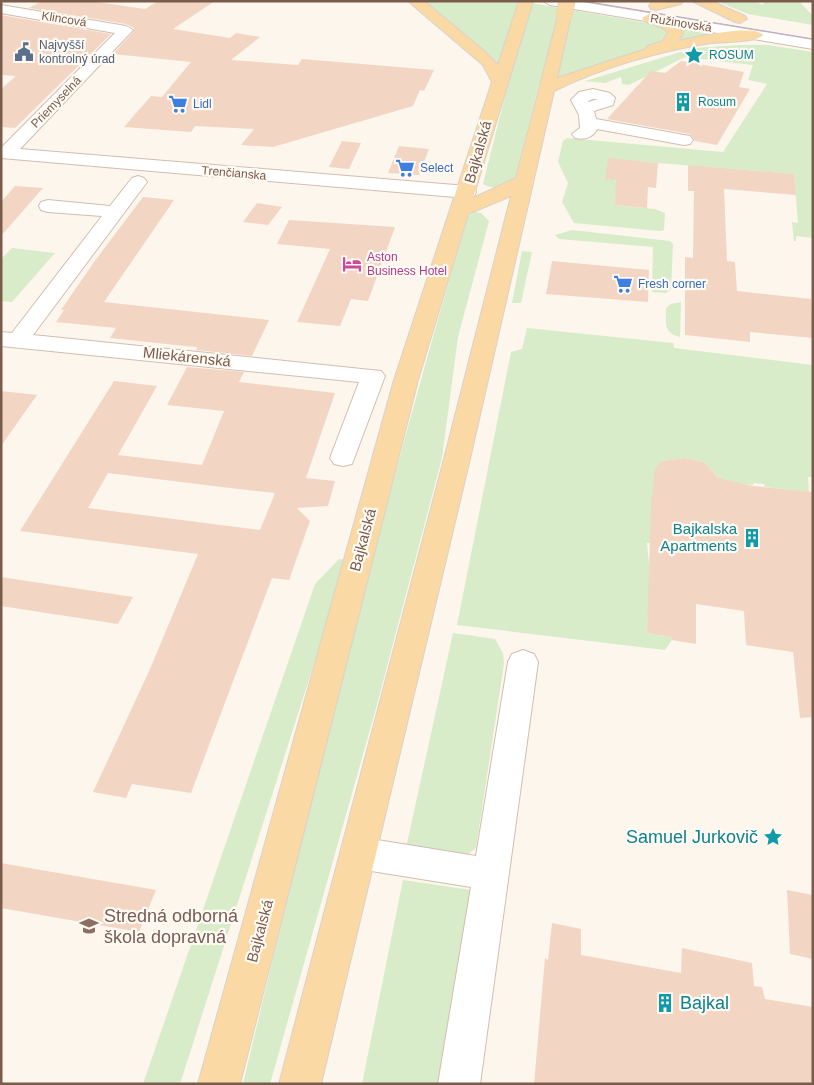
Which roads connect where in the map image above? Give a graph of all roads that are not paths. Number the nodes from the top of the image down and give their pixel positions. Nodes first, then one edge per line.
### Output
1 (26, 1) edge
2 (415, 1) edge
3 (422, 1) edge
4 (550, 1) edge
5 (628, 1) edge
6 (676, 1) edge
7 (699, 1) edge
8 (524, 5) edge
9 (565, 8) edge
10 (6, 10) edge
11 (652, 12) junction
12 (740, 20) junction
13 (126, 30) joint
14 (516, 31) junction
15 (813, 31) edge
16 (756, 36) junction
17 (813, 45) edge
18 (556, 48) junction
19 (500, 82) junction
20 (546, 89) junction
21 (585, 122) dead end
22 (684, 140) dead end
23 (3, 159) edge
24 (524, 181) junction
25 (138, 182) junction
26 (470, 201) junction
27 (48, 206) dead end
28 (116, 212) junction
29 (510, 241) junction
30 (10, 339) edge
31 (343, 458) dead end
32 (523, 662) dead end
33 (359, 853) junction
34 (489, 874) junction
35 (328, 975) junction
36 (220, 1084) edge
37 (300, 1084) edge
38 (311, 1084) edge
39 (459, 1084) edge

1 - 10 street
2 - 19 main road
3 - 14 main road
4 - 11 street, Ružinovská
5 - 11 street, Ružinovská
6 - 11 main road
7 - 12 main road
8 - 14 main road, Bajkalská
9 - 18 main road
10 - 13 street, Klincová
11 - 12 street, Ružinovská
11 - 16 street, Ružinovská
11 - 18 main road
12 - 15 street, Ružinovská
13 - 23 street, Priemyselná
14 - 19 main road, Bajkalská
16 - 17 street, Ružinovská
16 - 20 main road
18 - 20 main road
19 - 26 main road, Bajkalská
20 - 24 main road
21 - 22 street
23 - 25 street, Trenčianska
23 - 26 street, Trenčianska
24 - 26 main road
24 - 29 main road
25 - 26 street, Trenčianska
25 - 28 street
26 - 29 main road
26 - 36 main road, Bajkalská
27 - 28 street
28 - 30 street
29 - 33 main road
30 - 31 street, Mliekárenská
32 - 34 street
33 - 34 street
33 - 35 main road
34 - 39 street
35 - 37 main road
35 - 38 main road

